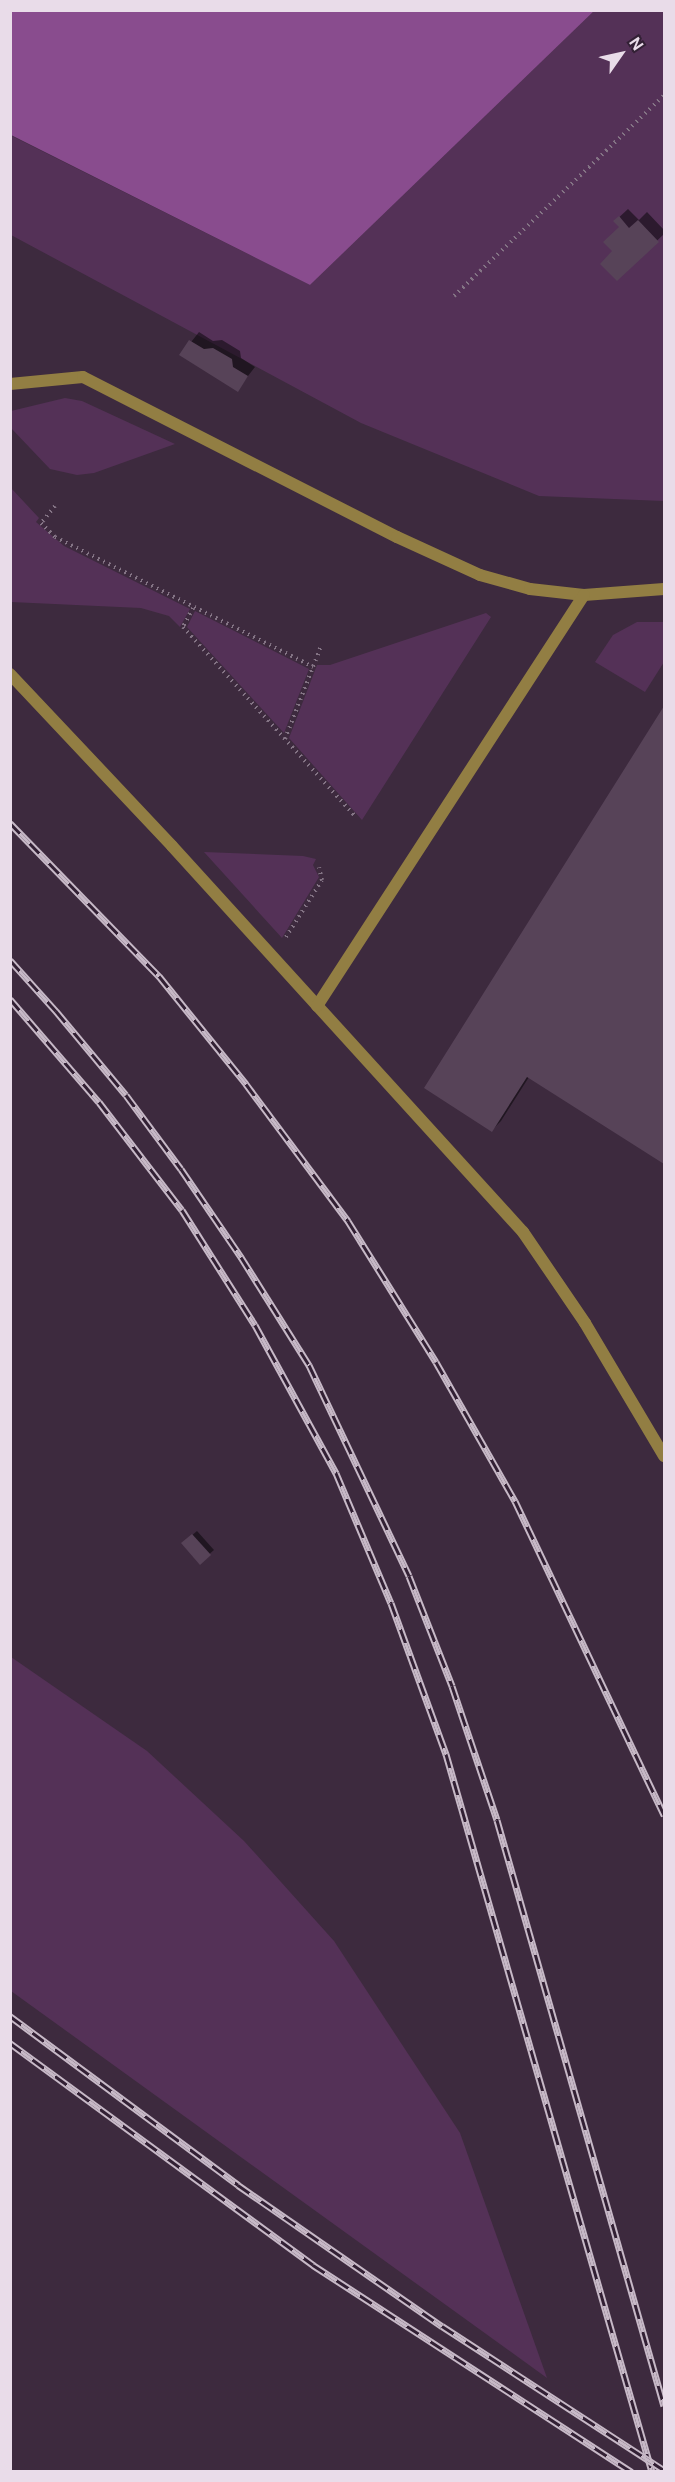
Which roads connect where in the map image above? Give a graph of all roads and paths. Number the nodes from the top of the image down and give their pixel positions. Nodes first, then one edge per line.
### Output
1 (664, 95) edge
2 (454, 296) dead end
3 (10, 384) edge
4 (55, 506) dead end
5 (664, 589) edge
6 (584, 595) junction
7 (193, 608) junction
8 (321, 646) dead end
9 (313, 667) junction
10 (10, 674) edge
11 (285, 739) junction
12 (354, 815) dead end
13 (319, 867) dead end
14 (286, 937) dead end
15 (317, 1006) junction
16 (664, 1456) edge

1 - 2 path
3 - 6 lane
4 - 7 path
5 - 6 lane
6 - 15 lane
7 - 9 path
7 - 11 path
8 - 9 path
9 - 11 path
10 - 15 lane
11 - 12 path
13 - 14 path
15 - 16 lane

